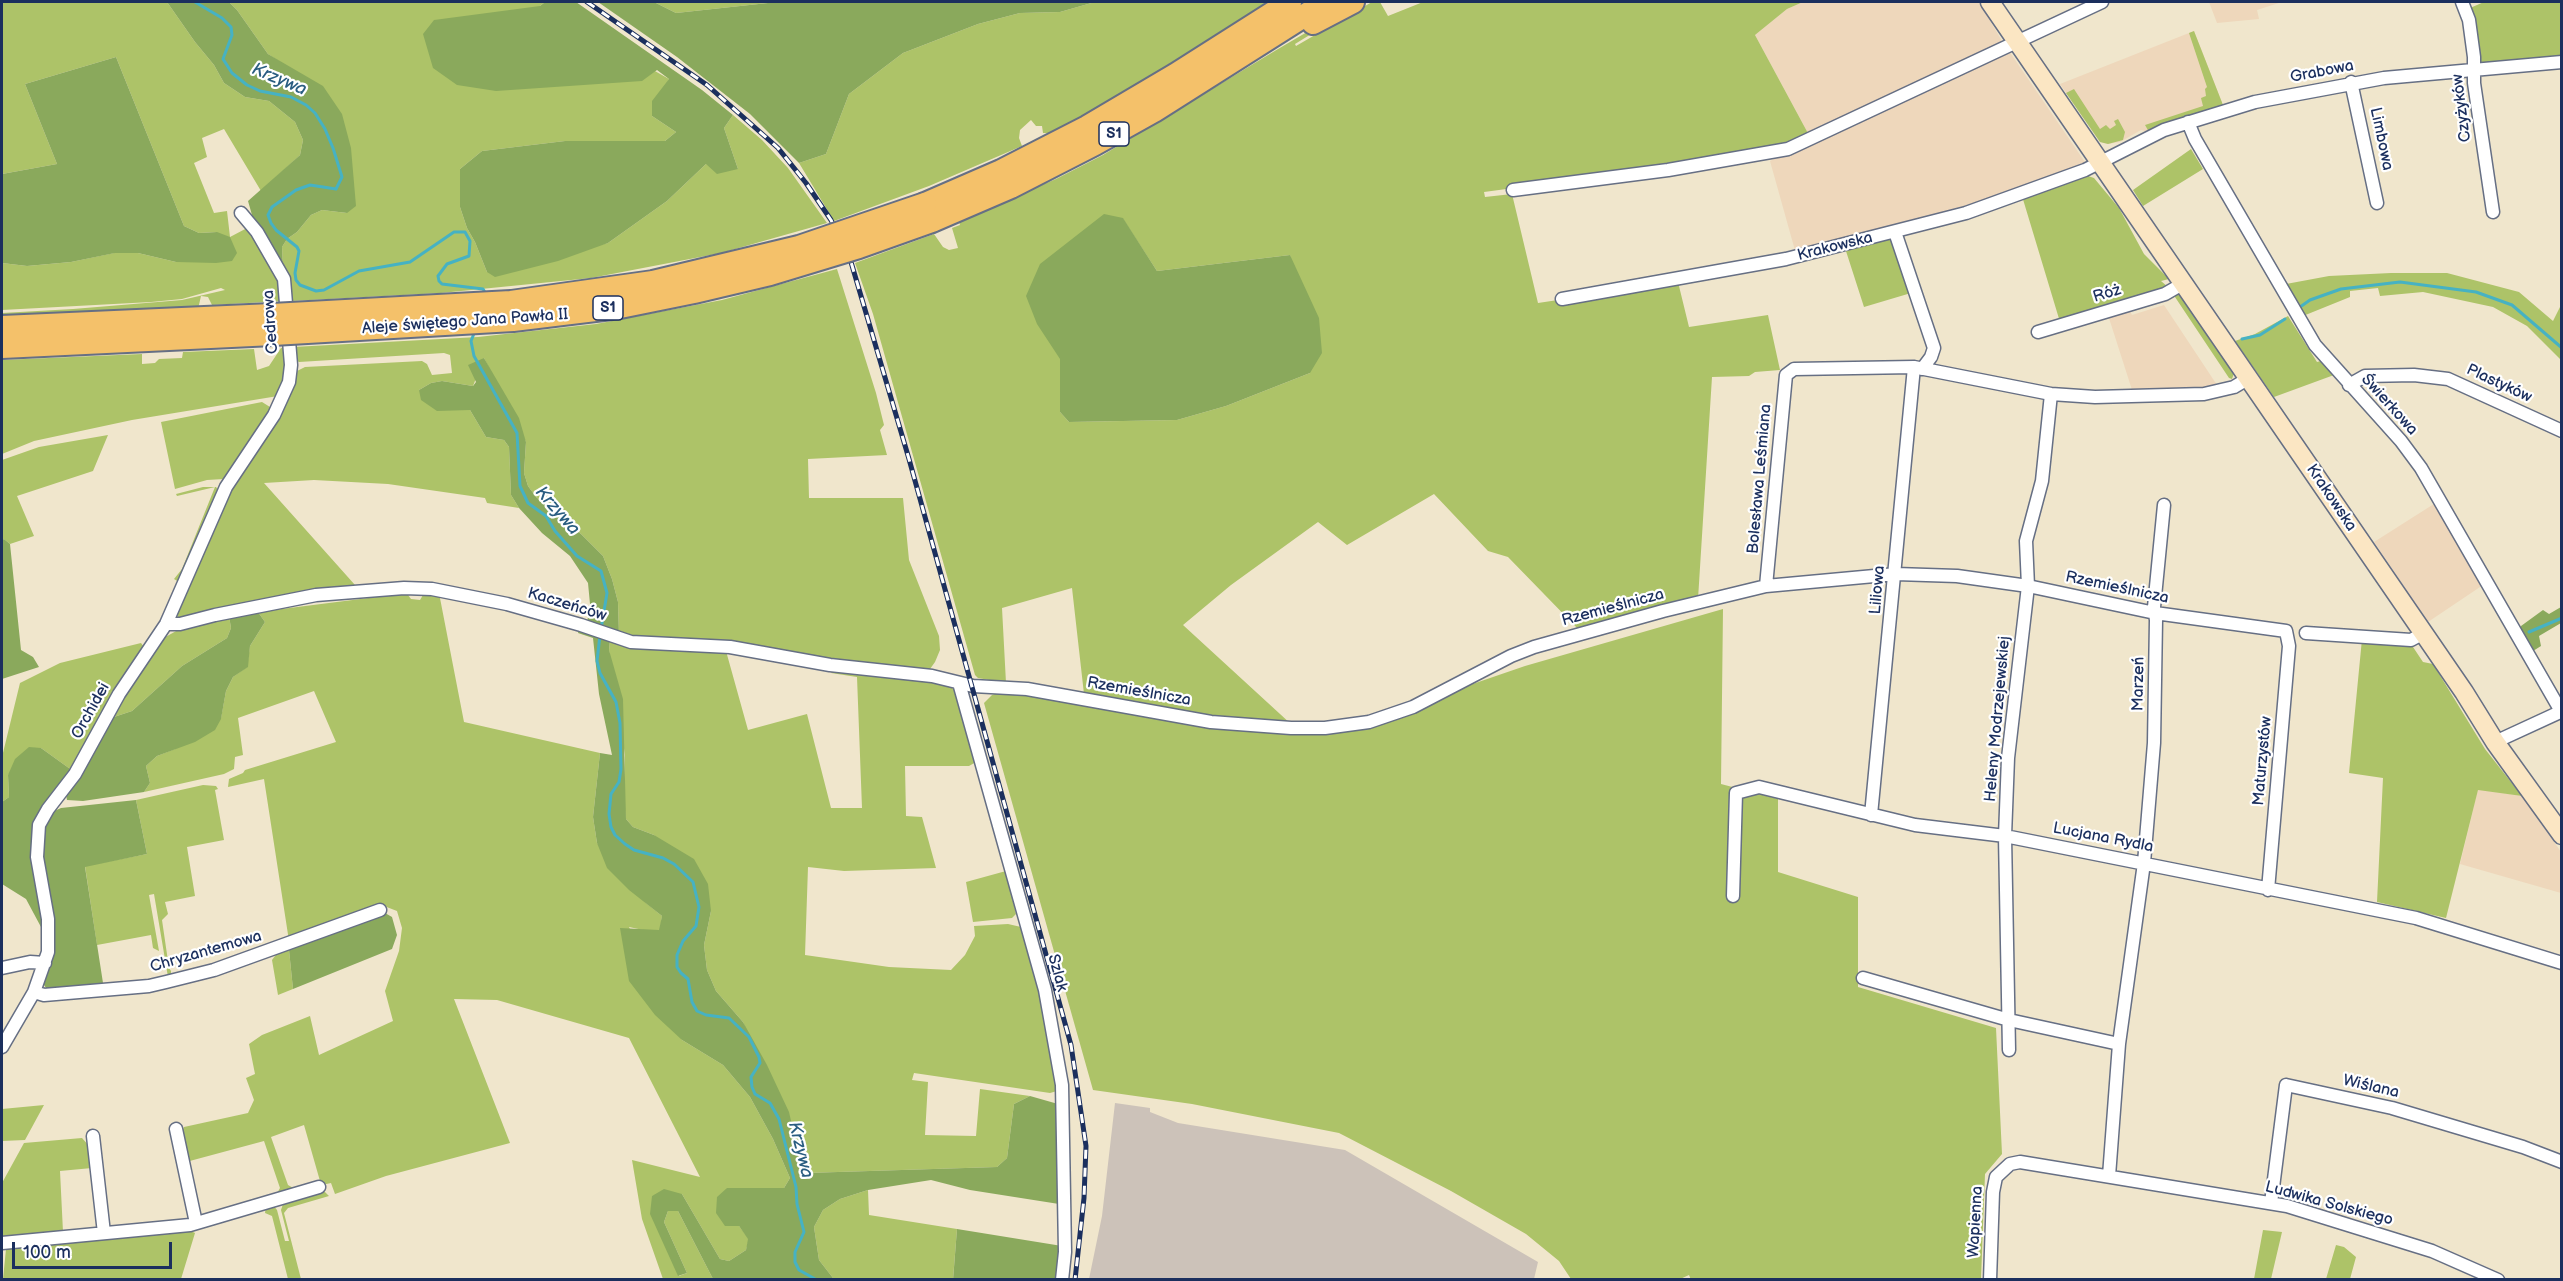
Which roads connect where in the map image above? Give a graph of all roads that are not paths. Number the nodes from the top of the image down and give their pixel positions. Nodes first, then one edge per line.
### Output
1 (1290, 2) edge
2 (1326, 2) edge
3 (1353, 2) edge
4 (1990, 2) edge
5 (2102, 2) edge
6 (2462, 2) edge
7 (2087, 4) edge
8 (2017, 41) junction
9 (2562, 62) edge
10 (2473, 69) junction
11 (1213, 75) junction
12 (2351, 82) junction
13 (2188, 122) junction
14 (2099, 162) junction
15 (1513, 190) dead end
16 (2377, 203) dead end
17 (929, 212) junction
18 (2493, 212) dead end
19 (241, 213) dead end
20 (1895, 232) junction
21 (2184, 283) junction
22 (1562, 299) dead end
23 (272, 325) junction
24 (2, 327) edge
25 (2038, 332) dead end
26 (2, 346) edge
27 (1918, 368) junction
28 (2249, 378) junction
29 (2349, 384) junction
30 (2051, 394) junction
31 (280, 404) joint
32 (2562, 431) edge
33 (2164, 505) dead end
34 (1896, 574) junction
35 (1766, 586) junction
36 (2028, 586) junction
37 (2155, 613) junction
38 (166, 624) junction
39 (2306, 633) dead end
40 (2424, 633) junction
41 (2288, 634) joint
42 (959, 683) junction
43 (2561, 712) edge
44 (2495, 742) junction
45 (1871, 815) junction
46 (2562, 835) edge
47 (2005, 836) junction
48 (2144, 863) junction
49 (2268, 890) junction
50 (1733, 896) dead end
51 (380, 910) dead end
52 (45, 963) junction
53 (2562, 963) edge
54 (2, 968) edge
55 (1863, 978) dead end
56 (34, 992) junction
57 (2009, 1020) junction
58 (2119, 1044) junction
59 (2, 1047) edge
60 (2009, 1050) dead end
61 (176, 1129) dead end
62 (93, 1136) dead end
63 (2562, 1162) edge
64 (2002, 1169) joint
65 (2109, 1176) junction
66 (319, 1187) dead end
67 (2271, 1203) junction
68 (196, 1223) junction
69 (104, 1233) junction
70 (2, 1243) edge
71 (1062, 1280) edge
72 (1990, 1280) edge
73 (2498, 1280) edge

1 - 17 highway, Aleje świętego Jana Pawła II / S1
2 - 11 highway, Aleje świętego Jana Pawła II / S1
3 - 11 highway
4 - 8 main road, Krakowska
5 - 7 street
6 - 10 street, Czyżyków
7 - 8 street
8 - 14 main road, Krakowska
8 - 15 street
9 - 10 street, Grabowa
10 - 12 street, Grabowa
10 - 18 street, Czyżyków
11 - 17 highway, Aleje świętego Jana Pawła II / S1
12 - 13 street, Grabowa
12 - 16 street, Limbowa
13 - 14 street, Grabowa
13 - 29 street, Świerkowa
14 - 20 street, Krakowska
14 - 21 main road, Krakowska
17 - 23 highway, Aleje świętego Jana Pawła II / S1, bridge
19 - 31 street, Cedrowa
20 - 22 street, Krakowska
20 - 27 street, Liliowa
21 - 25 street, Róż
21 - 28 main road, Krakowska
23 - 24 highway, Aleje świętego Jana Pawła II / S1
23 - 26 highway, Aleje świętego Jana Pawła II / S1
27 - 30 street
27 - 34 street, Liliowa
27 - 35 street, Bolesława Leśmiana
28 - 30 street
28 - 40 main road, Krakowska
29 - 32 street, Plastyków
29 - 43 street, Świerkowa
30 - 36 street, Heleny Modrzejewskiej
31 - 38 street, Orchidei
33 - 37 street, Marzeń
34 - 35 street, Rzemieślnicza
34 - 36 street, Rzemieślnicza
34 - 45 street, Liliowa
35 - 42 street, Rzemieślnicza
36 - 37 street, Rzemieślnicza
36 - 47 street, Heleny Modrzejewskiej
37 - 41 street, Rzemieślnicza
37 - 48 street, Marzeń
38 - 42 street, Kaczeńców
38 - 52 street, Orchidei
39 - 40 street
40 - 44 main road, Krakowska
41 - 49 street, Maturzystów
42 - 71 street, Szlak
43 - 44 street
44 - 46 main road, Krakowska
45 - 47 street, Lucjana Rydla
45 - 50 street, Lucjana Rydla
47 - 48 street, Lucjana Rydla
47 - 57 street, Heleny Modrzejewskiej
48 - 49 street, Lucjana Rydla
48 - 58 street
49 - 53 street, Lucjana Rydla
51 - 56 street, Chryzantemowa
52 - 54 street
52 - 56 street, Orchidei
55 - 57 street
56 - 59 street, Orchidei
57 - 58 street
57 - 60 street, Heleny Modrzejewskiej
58 - 65 street
61 - 68 street
62 - 69 street
63 - 67 street, Wiślana
64 - 65 street, Ludwika Solskiego
64 - 72 street, Wapienna
65 - 67 street, Ludwika Solskiego
66 - 68 street
67 - 73 street, Ludwika Solskiego
68 - 69 street
69 - 70 street

